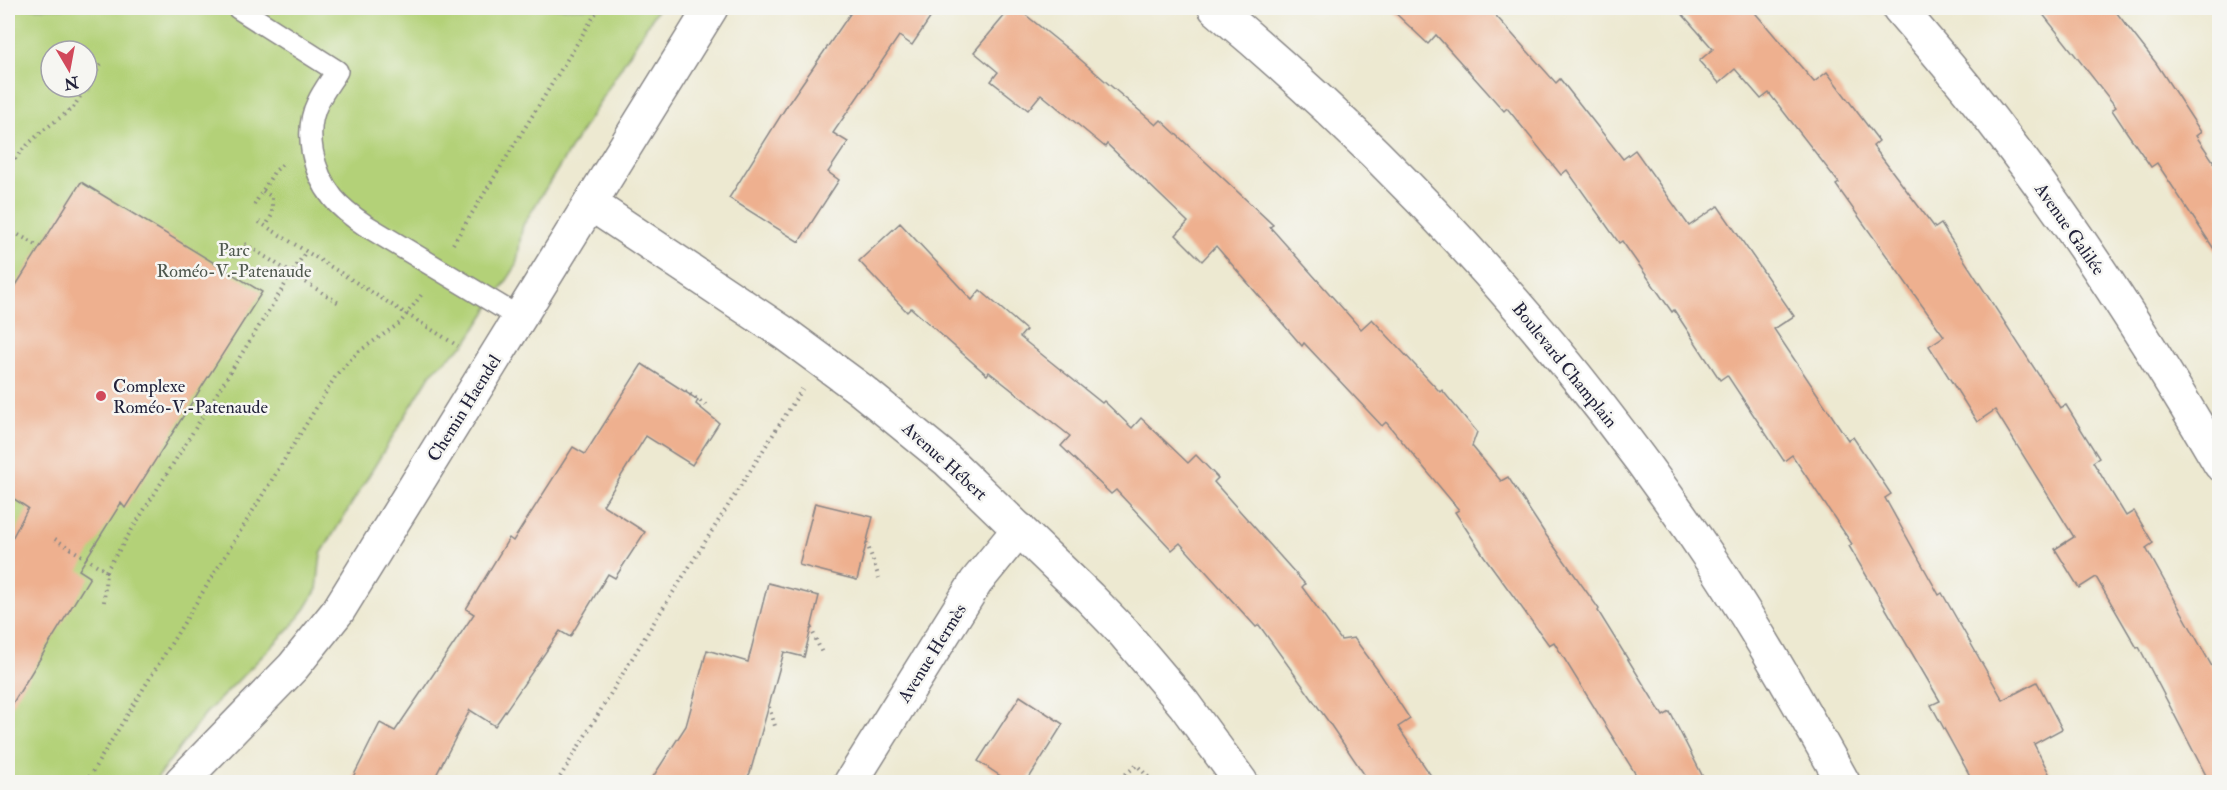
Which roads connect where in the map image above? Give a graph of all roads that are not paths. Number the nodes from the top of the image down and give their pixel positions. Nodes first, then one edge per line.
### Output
1 (238, 8) edge
2 (711, 8) edge
3 (1215, 8) edge
4 (1899, 8) edge
5 (591, 204) junction
6 (520, 318) junction
7 (2220, 464) edge
8 (1019, 529) junction
9 (181, 783) edge
10 (851, 783) edge
11 (1241, 783) edge
12 (1843, 783) edge

1 - 6 lane
2 - 5 street, Chemin Haendel
3 - 12 street, Boulevard Champlain
4 - 7 street, Avenue Galilée
5 - 6 street, Chemin Haendel
5 - 8 street, Avenue Hébert
6 - 9 street, Chemin Haendel
8 - 10 street, Avenue Hermès
8 - 11 street, Avenue Hébert

